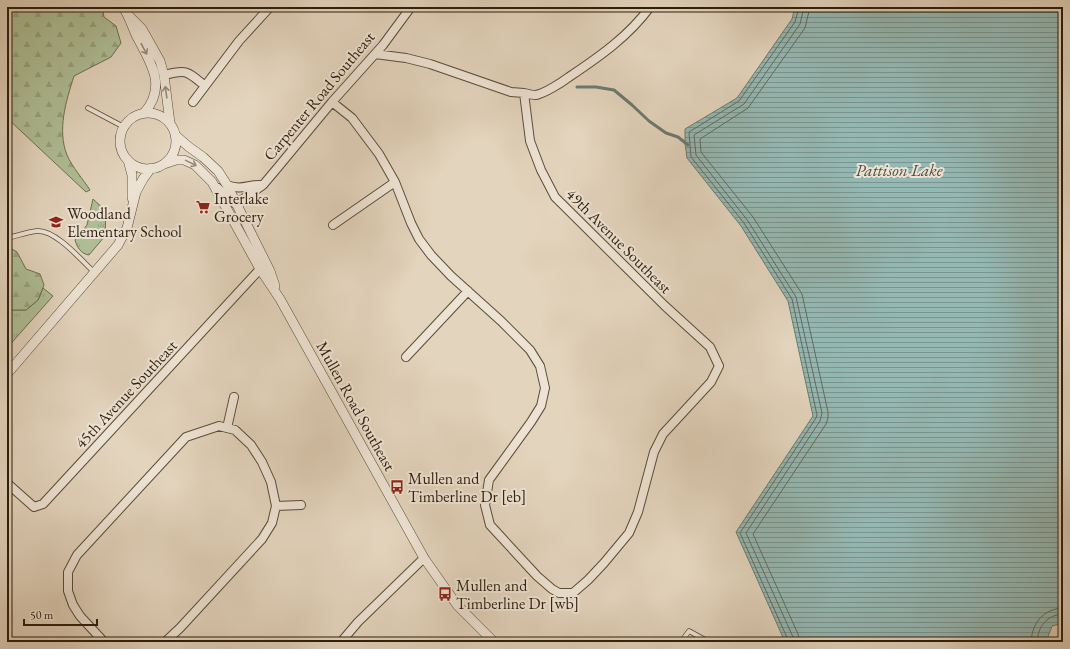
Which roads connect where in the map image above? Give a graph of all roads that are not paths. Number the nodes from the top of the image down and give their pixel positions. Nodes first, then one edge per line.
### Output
1 (270, 7) edge
2 (411, 7) edge
3 (650, 7) edge
4 (126, 10) edge
5 (375, 54) junction
6 (164, 75) junction
7 (206, 86) junction
8 (524, 93) junction
9 (193, 102) dead end
10 (332, 102) junction
11 (88, 108) dead end
12 (144, 113) junction
13 (170, 123) junction
14 (124, 127) junction
15 (175, 134) junction
16 (128, 160) junction
17 (164, 164) junction
18 (151, 168) junction
19 (212, 182) junction
20 (395, 182) junction
21 (227, 185) junction
22 (263, 185) junction
23 (132, 204) junction
24 (236, 204) junction
25 (333, 225) dead end
26 (7, 238) edge
27 (260, 269) junction
28 (94, 273) junction
29 (468, 291) junction
30 (280, 299) junction
31 (406, 358) dead end
32 (7, 374) edge
33 (234, 397) dead end
34 (227, 428) junction
35 (8, 484) edge
36 (301, 505) dead end
37 (276, 506) junction
38 (424, 558) junction
39 (104, 642) edge
40 (165, 642) edge
41 (341, 642) edge
42 (494, 642) edge
43 (681, 642) edge
44 (709, 642) edge

1 - 7 street
2 - 5 street, Carpenter Road Southeast
3 - 8 street
4 - 6 street
4 -> 12 street
5 - 8 street
5 - 10 street, Carpenter Road Southeast
6 - 7 street
13 -> 6 street
7 - 9 street
8 - 29 street, 49th Avenue Southeast
10 - 20 street
10 - 22 street, Carpenter Road Southeast
11 - 14 lane
12 - 13 street
12 - 14 street
13 - 15 street
14 - 16 street
15 - 17 street
15 - 21 street, Mullen Road Southeast
16 - 18 street
16 - 23 street
17 - 18 street
17 -> 19 street, Mullen Road Southeast
18 - 23 street
19 - 24 street
19 - 27 street, Mullen Road Southeast
20 - 25 street
20 - 29 street
21 - 22 street, Carpenter Road Southeast
21 - 24 street, Mullen Road Southeast
22 - 24 street, Carpenter Road Southeast
23 - 28 street
24 - 30 street, Mullen Road Southeast
26 - 28 lane
27 - 30 street, Mullen Road Southeast
27 - 35 street, 45th Avenue Southeast
28 - 32 street
29 - 31 street
30 - 38 street, Mullen Road Southeast
33 - 34 street
34 - 37 street
34 - 39 street
36 - 37 street
37 - 40 street
38 - 41 street
38 - 42 street, Mullen Road Southeast
43 - 44 lane

